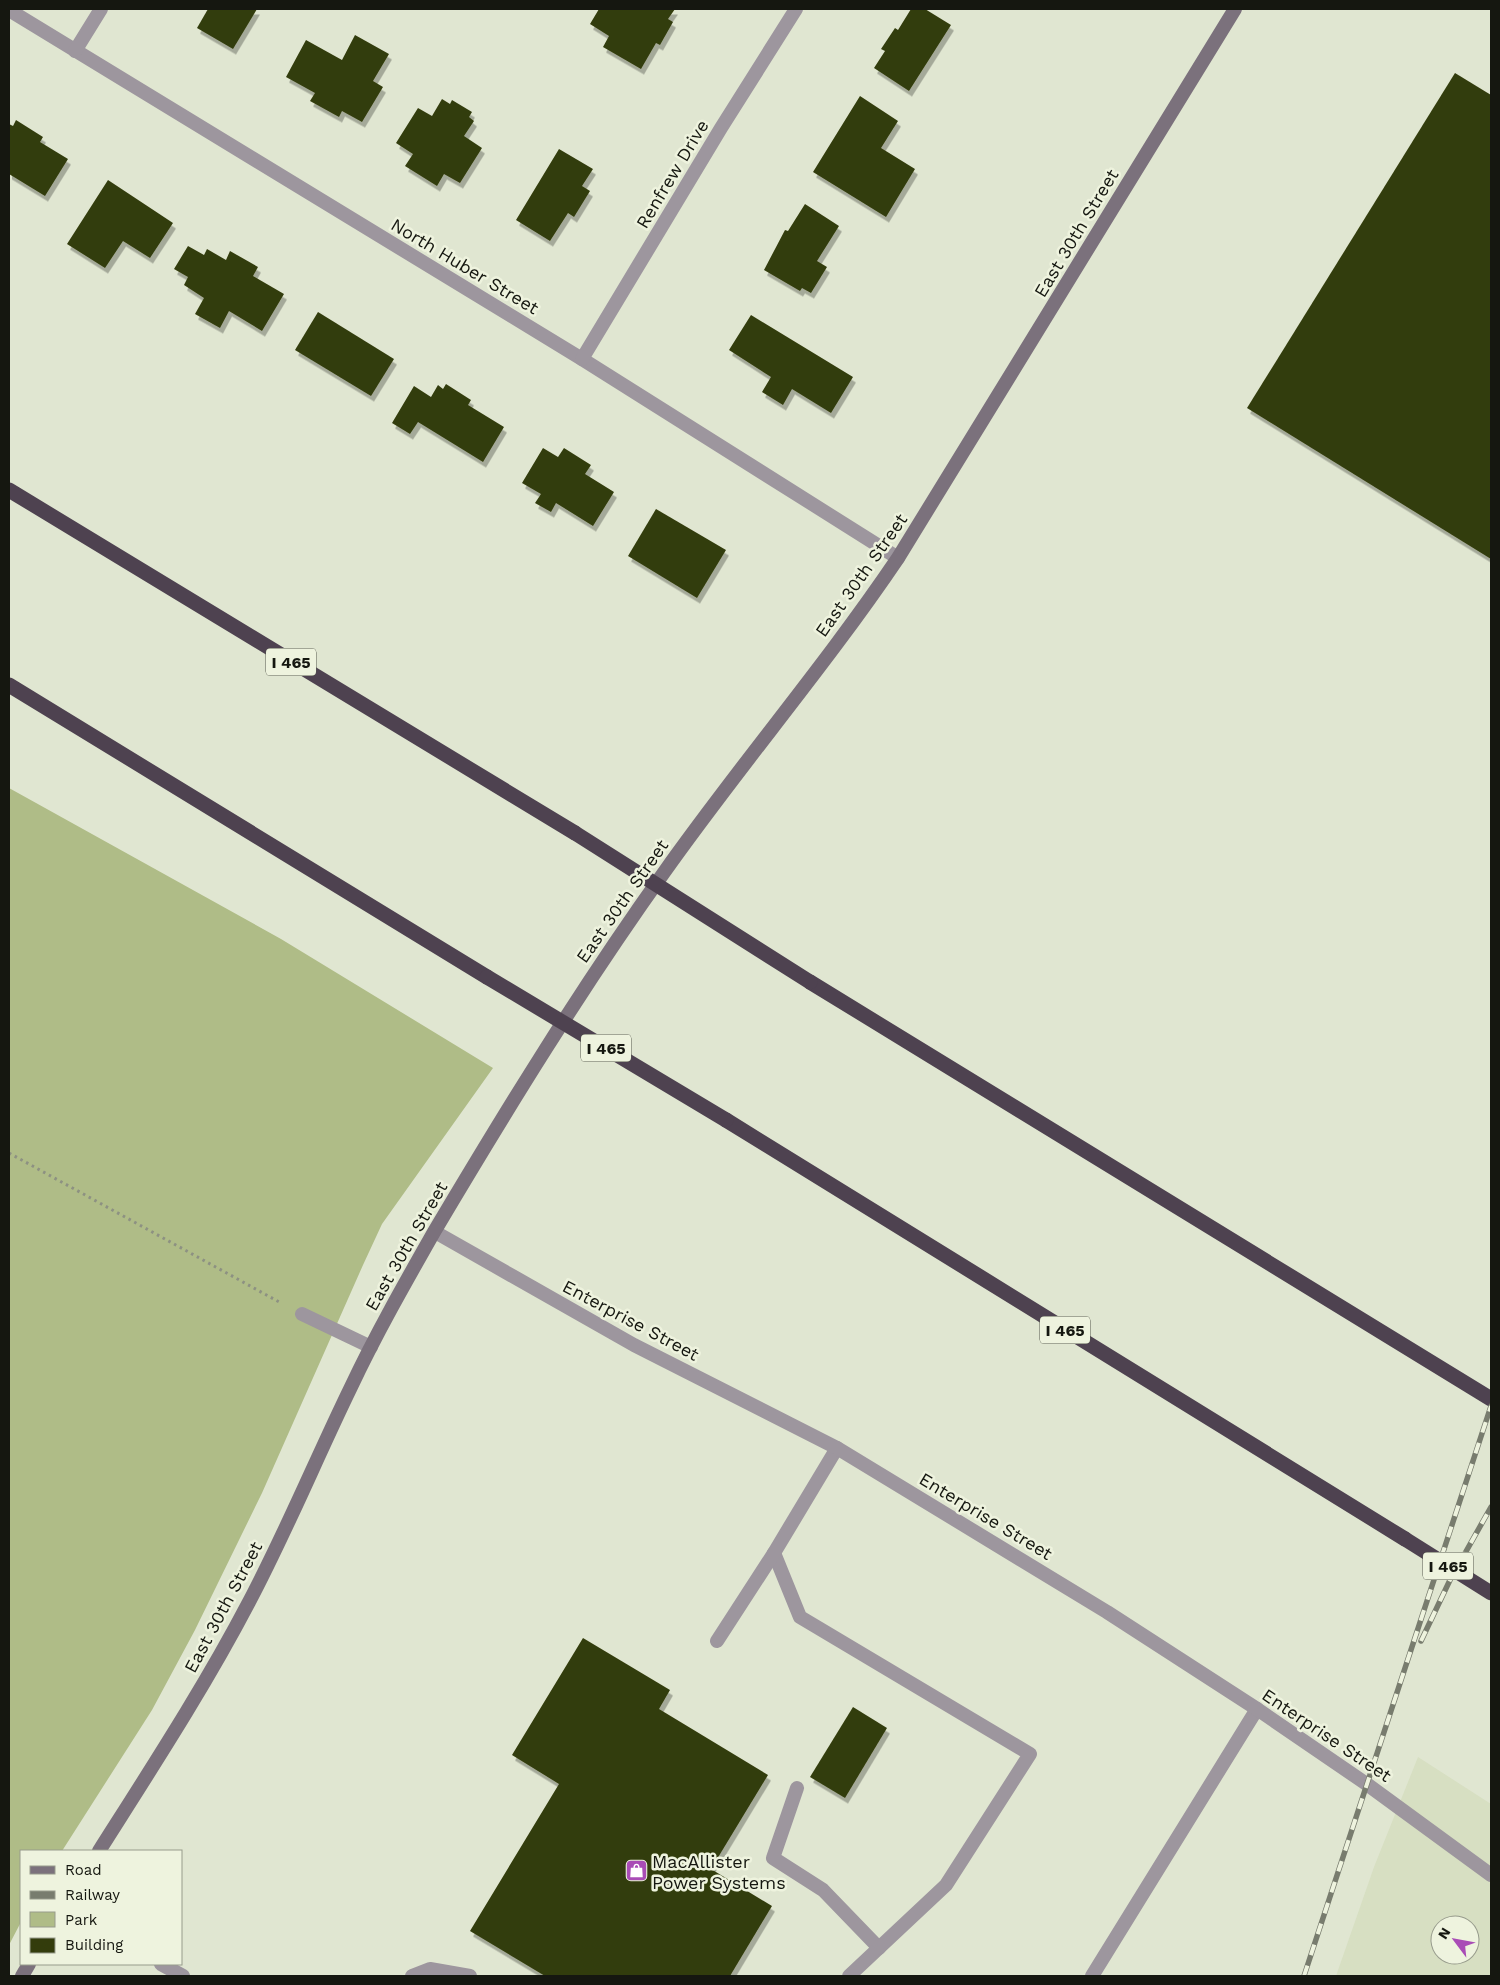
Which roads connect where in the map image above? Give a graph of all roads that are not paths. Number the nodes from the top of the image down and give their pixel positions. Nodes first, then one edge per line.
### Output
1 (101, 9) edge
2 (796, 9) edge
3 (1235, 9) edge
4 (9, 10) edge
5 (75, 51) junction
6 (582, 360) junction
7 (9, 490) edge
8 (898, 558) junction
9 (9, 686) edge
10 (435, 1232) junction
11 (302, 1314) road end
12 (371, 1347) junction
13 (1491, 1399) edge
14 (837, 1448) junction
15 (774, 1553) junction
16 (1491, 1593) edge
17 (717, 1641) dead end
18 (1257, 1710) junction
19 (797, 1788) dead end
20 (100, 1850) edge
21 (1491, 1875) edge
22 (879, 1948) junction
23 (29, 1965) edge
24 (163, 1965) edge
25 (22, 1976) edge
26 (183, 1976) edge
27 (412, 1976) edge
28 (470, 1976) edge
29 (849, 1976) edge
30 (1092, 1976) edge

1 - 5 street
2 - 6 street, Renfrew Drive
3 - 8 main road, East 30th Street
4 - 5 street, North Huber Street
5 - 6 street, North Huber Street
6 - 8 street, North Huber Street
7 - 13 highway, I 465, bridge
8 - 10 main road, East 30th Street
9 - 16 highway, I 465, bridge
10 - 12 main road, East 30th Street
10 - 14 street, Enterprise Street
11 - 12 street
12 - 20 main road, East 30th Street
14 - 15 street
14 - 18 street, Enterprise Street
15 - 17 street
15 - 22 street
18 - 21 street, Enterprise Street
18 - 30 street
19 - 22 street
22 - 29 street
23 - 25 main road
24 - 26 street
27 - 28 street

